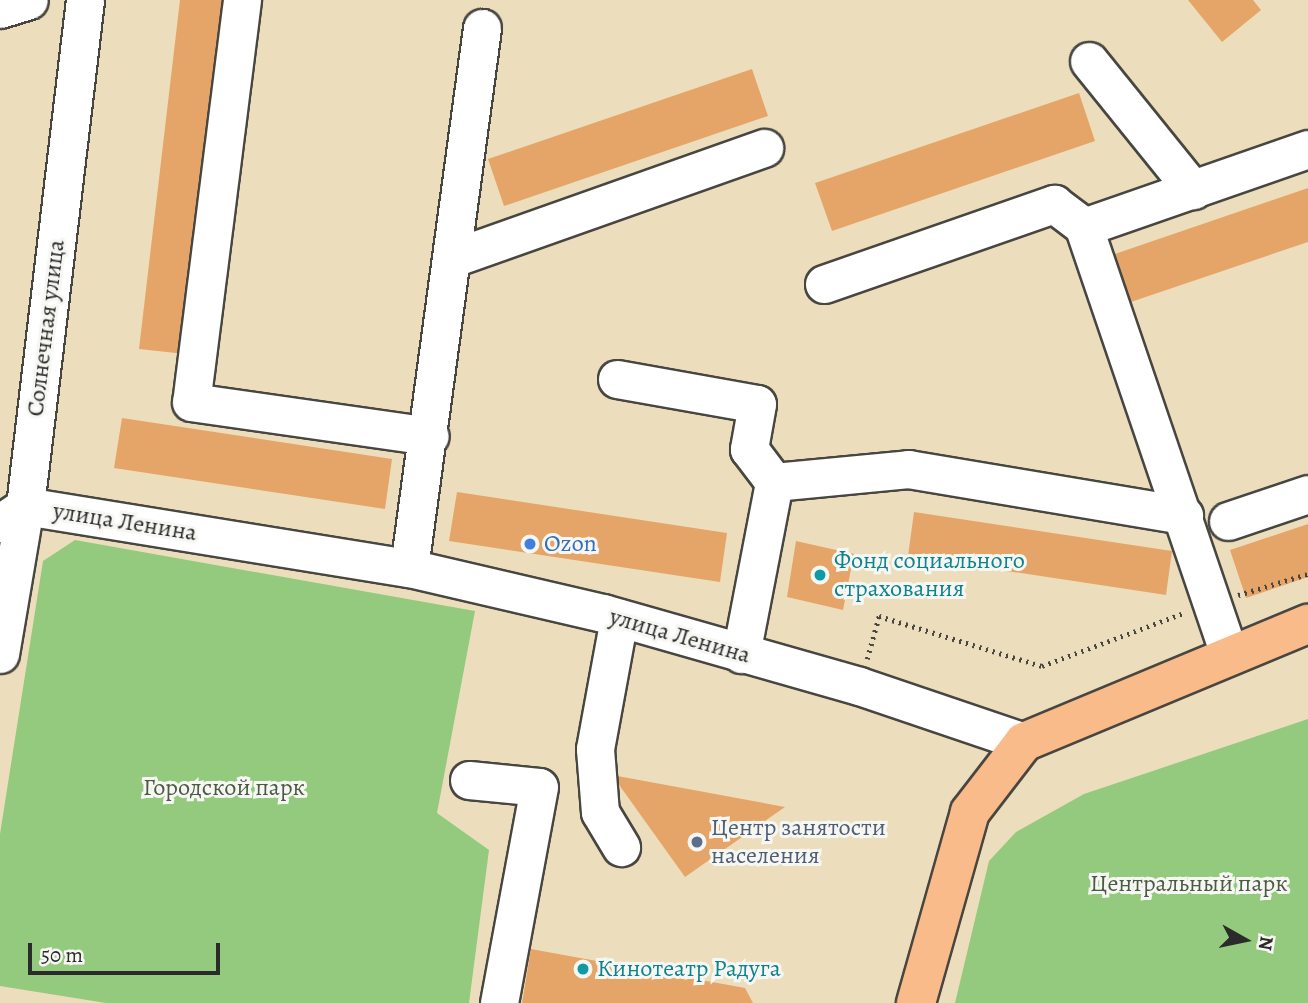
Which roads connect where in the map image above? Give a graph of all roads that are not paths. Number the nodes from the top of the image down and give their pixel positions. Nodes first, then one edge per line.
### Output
1 (29, 0) edge
2 (85, 0) edge
3 (242, 0) edge
4 (0, 9) edge
5 (482, 28) dead end
6 (1089, 61) dead end
7 (764, 148) dead end
8 (1308, 149) edge
9 (1193, 190) junction
10 (1084, 228) junction
11 (456, 257) junction
12 (824, 284) dead end
13 (617, 379) dead end
14 (430, 436) junction
15 (774, 482) junction
16 (1308, 494) edge
17 (13, 514) edge
18 (1184, 515) junction
19 (1228, 521) dead end
20 (409, 568) junction
21 (619, 618) junction
22 (1308, 624) edge
23 (0, 654) edge
24 (741, 654) junction
25 (1229, 654) junction
26 (1024, 742) junction
27 (469, 780) dead end
28 (621, 847) dead end
29 (499, 1003) edge
30 (916, 1003) edge

1 - 4 street
2 - 17 street, Солнечная улица
3 - 14 street
5 - 11 street
6 - 9 street
7 - 11 street
8 - 9 street
9 - 10 street
10 - 12 street
10 - 18 street
11 - 14 street
13 - 15 street
14 - 20 street
15 - 18 street
15 - 24 street
16 - 19 street
17 - 20 street, улица Ленина
17 - 23 street, Солнечная улица
18 - 25 street
20 - 21 street, улица Ленина
21 - 24 street, улица Ленина
21 - 28 street
22 - 25 main road
24 - 26 street, улица Ленина
25 - 26 main road
26 - 30 main road
27 - 29 street

